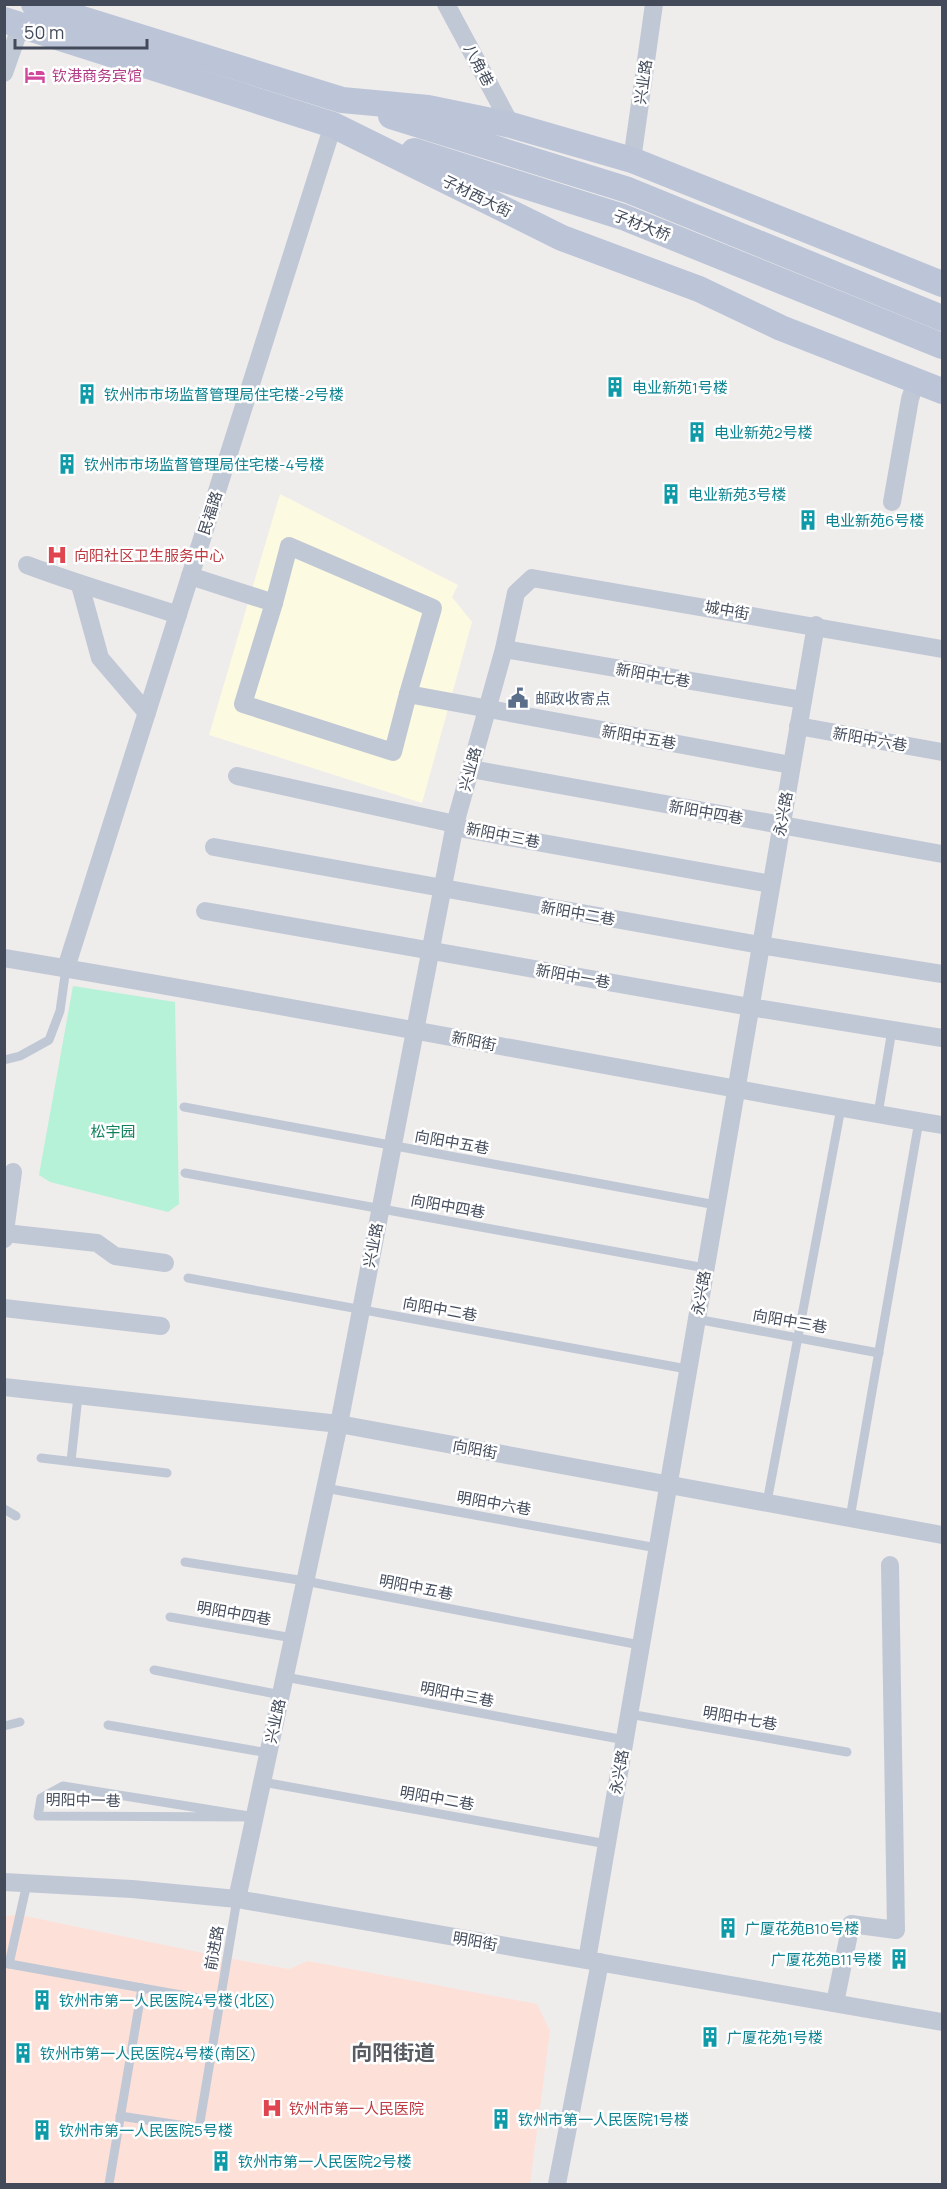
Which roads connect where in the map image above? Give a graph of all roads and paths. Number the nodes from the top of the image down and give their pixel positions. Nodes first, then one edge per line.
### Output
1 (446, 4) edge
2 (654, 4) edge
3 (20, 17) edge
4 (4, 73) edge
5 (342, 100) junction
6 (333, 125) junction
7 (511, 125) junction
8 (632, 160) junction
9 (942, 284) edge
10 (942, 318) edge
11 (942, 346) edge
12 (916, 381) junction
13 (942, 391) edge
14 (892, 502) dead end
15 (27, 565) dead end
16 (190, 576) junction
17 (80, 585) junction
18 (516, 593) joint
19 (274, 603) junction
20 (178, 615) junction
21 (816, 625) junction
22 (504, 649) junction
23 (942, 649) edge
24 (408, 694) junction
25 (803, 700) junction
26 (487, 710) junction
27 (147, 713) junction
28 (798, 726) junction
29 (942, 752) edge
30 (791, 765) junction
31 (471, 769) junction
32 (237, 776) dead end
33 (455, 824) junction
34 (781, 826) junction
35 (214, 847) dead end
36 (942, 854) edge
37 (771, 884) junction
38 (443, 888) junction
39 (205, 911) dead end
40 (760, 945) junction
41 (431, 950) junction
42 (4, 958) edge
43 (66, 969) junction
44 (942, 974) edge
45 (750, 1007) junction
46 (415, 1030) junction
47 (892, 1030) junction
48 (942, 1038) edge
49 (4, 1060) edge
50 (736, 1090) junction
51 (184, 1107) dead end
52 (841, 1108) junction
53 (878, 1114) junction
54 (919, 1121) junction
55 (942, 1125) edge
56 (393, 1146) junction
57 (13, 1172) dead end
58 (185, 1173) dead end
59 (716, 1205) junction
60 (380, 1209) junction
61 (5, 1233) edge
62 (4, 1239) edge
63 (165, 1263) dead end
64 (705, 1268) junction
65 (188, 1278) dead end
66 (4, 1308) edge
67 (361, 1310) junction
68 (696, 1319) junction
69 (161, 1326) dead end
70 (798, 1338) junction
71 (879, 1353) junction
72 (687, 1369) junction
73 (4, 1388) edge
74 (78, 1396) junction
75 (339, 1424) junction
76 (41, 1458) dead end
77 (71, 1461) junction
78 (167, 1473) dead end
79 (668, 1484) junction
80 (325, 1488) junction
81 (767, 1502) junction
82 (4, 1509) edge
83 (16, 1516) dead end
84 (850, 1518) junction
85 (942, 1535) edge
86 (657, 1548) junction
87 (186, 1562) dead end
88 (890, 1565) dead end
89 (305, 1581) junction
90 (170, 1617) dead end
91 (293, 1638) junction
92 (640, 1645) junction
93 (154, 1670) dead end
94 (285, 1677) junction
95 (281, 1695) junction
96 (629, 1714) junction
97 (20, 1722) dead end
98 (108, 1725) dead end
99 (4, 1726) edge
100 (625, 1740) junction
101 (847, 1752) dead end
102 (268, 1753) junction
103 (262, 1782) junction
104 (255, 1817) junction
105 (607, 1845) junction
106 (4, 1882) edge
107 (27, 1883) junction
108 (237, 1899) junction
109 (594, 1961) junction
110 (7, 1963) edge
111 (142, 1988) junction
112 (220, 2002) junction
113 (835, 2003) junction
114 (942, 2022) edge
115 (120, 2116) junction
116 (109, 2184) edge
117 (557, 2184) edge

1 - 7 street, 八角巷
2 - 8 street, 兴业路
3 - 4 street
3 - 5 main road
3 - 6 main road, 子材西大街
5 - 7 main road
5 - 10 main road, 子材大桥
6 - 11 main road, 子材大桥
6 - 12 main road, 子材西大街
6 - 16 street, 民福路
7 - 8 main road
8 - 9 main road
12 - 13 main road, 子材西大街
12 - 14 street
15 - 17 street
16 - 19 street
16 - 20 street, 民福路
17 - 20 street
17 - 27 street
18 - 21 street, 城中街
18 - 22 street, 兴业路
19 - 24 street
19 - 24 street
20 - 27 street, 民福路
21 - 23 street, 城中街
21 - 25 street, 永兴路
22 - 25 street, 新阳中七巷
22 - 26 street, 兴业路
24 - 26 street, 新阳中五巷
25 - 28 street, 永兴路
26 - 30 street, 新阳中五巷
26 - 31 street, 兴业路
27 - 43 street, 民福路
28 - 29 street, 新阳中六巷
28 - 30 street, 永兴路
30 - 34 street, 永兴路
31 - 33 street, 兴业路
31 - 34 street, 新阳中四巷
32 - 33 street, 新阳中三巷
33 - 37 street, 新阳中三巷
33 - 38 street, 兴业路
34 - 36 street, 新阳中四巷
34 - 37 street, 永兴路
35 - 38 street, 新阳中二巷
37 - 40 street, 永兴路
38 - 40 street, 新阳中二巷
38 - 41 street, 兴业路
39 - 41 street, 新阳中一巷
40 - 44 street, 新阳中二巷
40 - 45 street, 永兴路
41 - 45 street, 新阳中一巷
41 - 46 street, 兴业路
42 - 43 street, 新阳街
43 - 46 street, 新阳街
43 - 49 lane
45 - 47 street, 新阳中一巷
45 - 50 street, 永兴路
46 - 50 street, 新阳街
46 - 56 street, 兴业路
47 - 48 street, 新阳中一巷
47 - 53 lane
50 - 52 street, 新阳街
50 - 59 street, 永兴路
51 - 56 lane, 向阳中五巷
52 - 53 street, 新阳街
52 - 70 lane
53 - 54 street, 新阳街
54 - 55 street, 新阳街
54 - 71 lane
56 - 59 lane, 向阳中五巷
56 - 60 street, 兴业路
57 - 61 street
58 - 60 lane, 向阳中四巷
59 - 64 street, 永兴路
60 - 64 lane, 向阳中四巷
60 - 67 street, 兴业路
61 - 62 street
61 - 63 street
64 - 68 street, 永兴路
65 - 67 lane, 向阳中二巷
66 - 69 street
67 - 72 lane, 向阳中二巷
67 - 75 street, 兴业路
68 - 70 lane, 向阳中三巷
68 - 72 street, 永兴路
70 - 71 lane, 向阳中三巷
70 - 81 lane
71 - 84 lane
72 - 79 street, 永兴路
73 - 74 street, 向阳街
74 - 75 street, 向阳街
74 - 77 lane
75 - 79 street, 向阳街
75 - 80 street, 兴业路
76 - 77 lane
77 - 78 lane
79 - 81 street, 向阳街
79 - 86 street, 永兴路
80 - 86 lane, 明阳中六巷
80 - 89 street, 兴业路
81 - 84 street, 向阳街
82 - 83 lane
84 - 85 street, 向阳街
86 - 92 street, 永兴路
87 - 89 lane, 明阳中五巷
88 - 113 street
89 - 91 street, 兴业路
89 - 92 lane, 明阳中五巷
90 - 91 lane, 明阳中四巷
91 - 94 street, 兴业路
92 - 96 street, 永兴路
93 - 95 lane
94 - 95 street, 兴业路
94 - 100 lane, 明阳中三巷
95 - 102 street, 兴业路
96 - 100 street, 永兴路
96 - 101 lane, 明阳中七巷
97 - 99 lane
98 - 102 lane
100 - 105 street, 永兴路
102 - 103 street, 兴业路
103 - 104 street, 兴业路
103 - 105 lane, 明阳中二巷
104 - 104 lane, 明阳中一巷
104 - 108 street, 兴业路
105 - 109 street, 永兴路
106 - 107 street, 明阳街
107 - 108 street, 明阳街
107 - 110 lane
108 - 109 street, 明阳街
108 - 112 lane, 前进路
109 - 113 street, 明阳街
109 - 117 street, 永兴路
110 - 111 lane
111 - 112 lane
111 - 115 lane
112 - 115 lane, 前进路
113 - 114 street, 明阳街
115 - 116 lane

